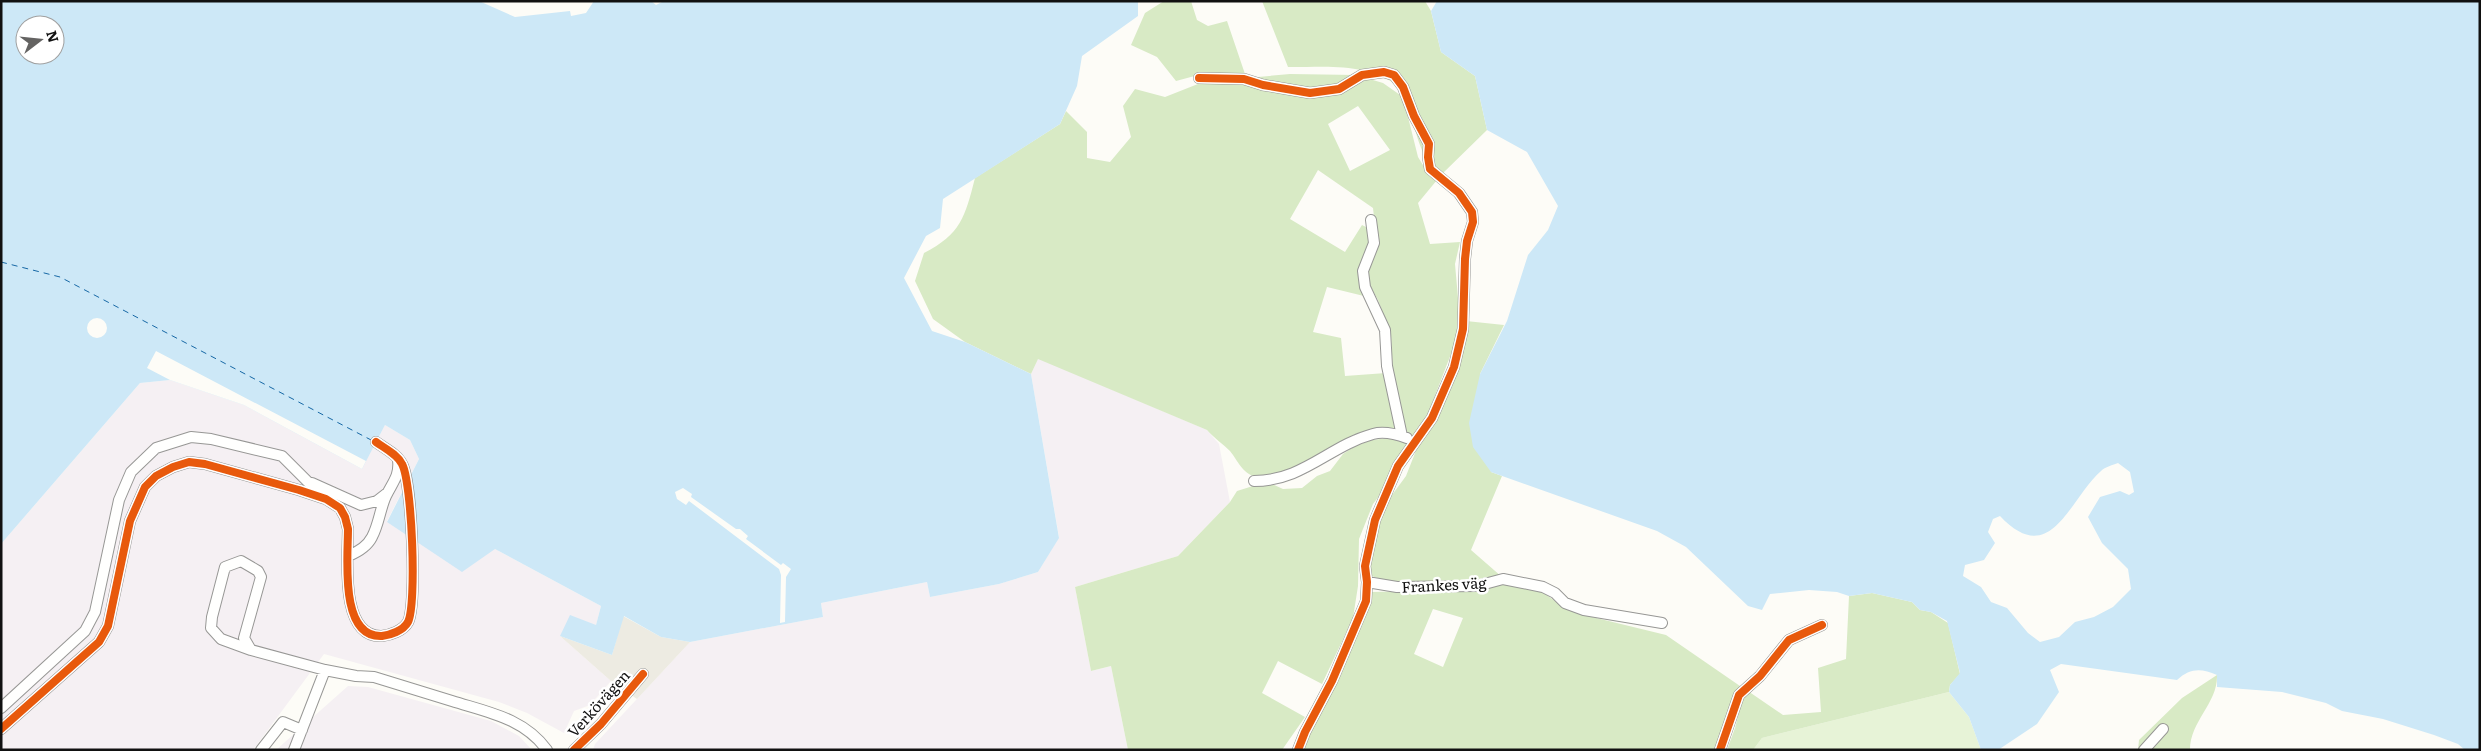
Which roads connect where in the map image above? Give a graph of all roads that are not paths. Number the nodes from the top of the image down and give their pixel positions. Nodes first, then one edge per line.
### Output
1 (1199, 78) dead end
2 (1371, 220) dead end
3 (1402, 436) junction
4 (1415, 440) junction
5 (376, 442) dead end
6 (398, 458) junction
7 (306, 480) junction
8 (1254, 481) dead end
9 (386, 494) junction
10 (326, 499) junction
11 (348, 556) junction
12 (1367, 582) junction
13 (1662, 624) dead end
14 (1822, 625) dead end
15 (251, 650) junction
16 (325, 670) junction
17 (643, 674) dead end
18 (1, 708) edge
19 (1, 729) edge
20 (2163, 729) dead end
21 (302, 730) junction
22 (261, 750) edge
23 (294, 750) edge
24 (547, 750) edge
25 (574, 750) edge
26 (1298, 750) edge
27 (1720, 750) edge
28 (2144, 750) edge

1 - 4 street
2 - 3 street
3 - 4 street
3 - 8 street
4 - 12 street
5 - 6 street
6 - 9 street
6 - 11 street
7 - 9 street
7 - 10 street
7 - 18 street
9 - 11 street
10 - 11 street
10 - 19 street
12 - 13 street, Frankes väg
12 - 26 street
14 - 27 street
15 - 15 street
15 - 16 street
16 - 21 street
16 - 24 street
17 - 25 street, Verkövägen
20 - 28 street
21 - 22 street
21 - 23 street

